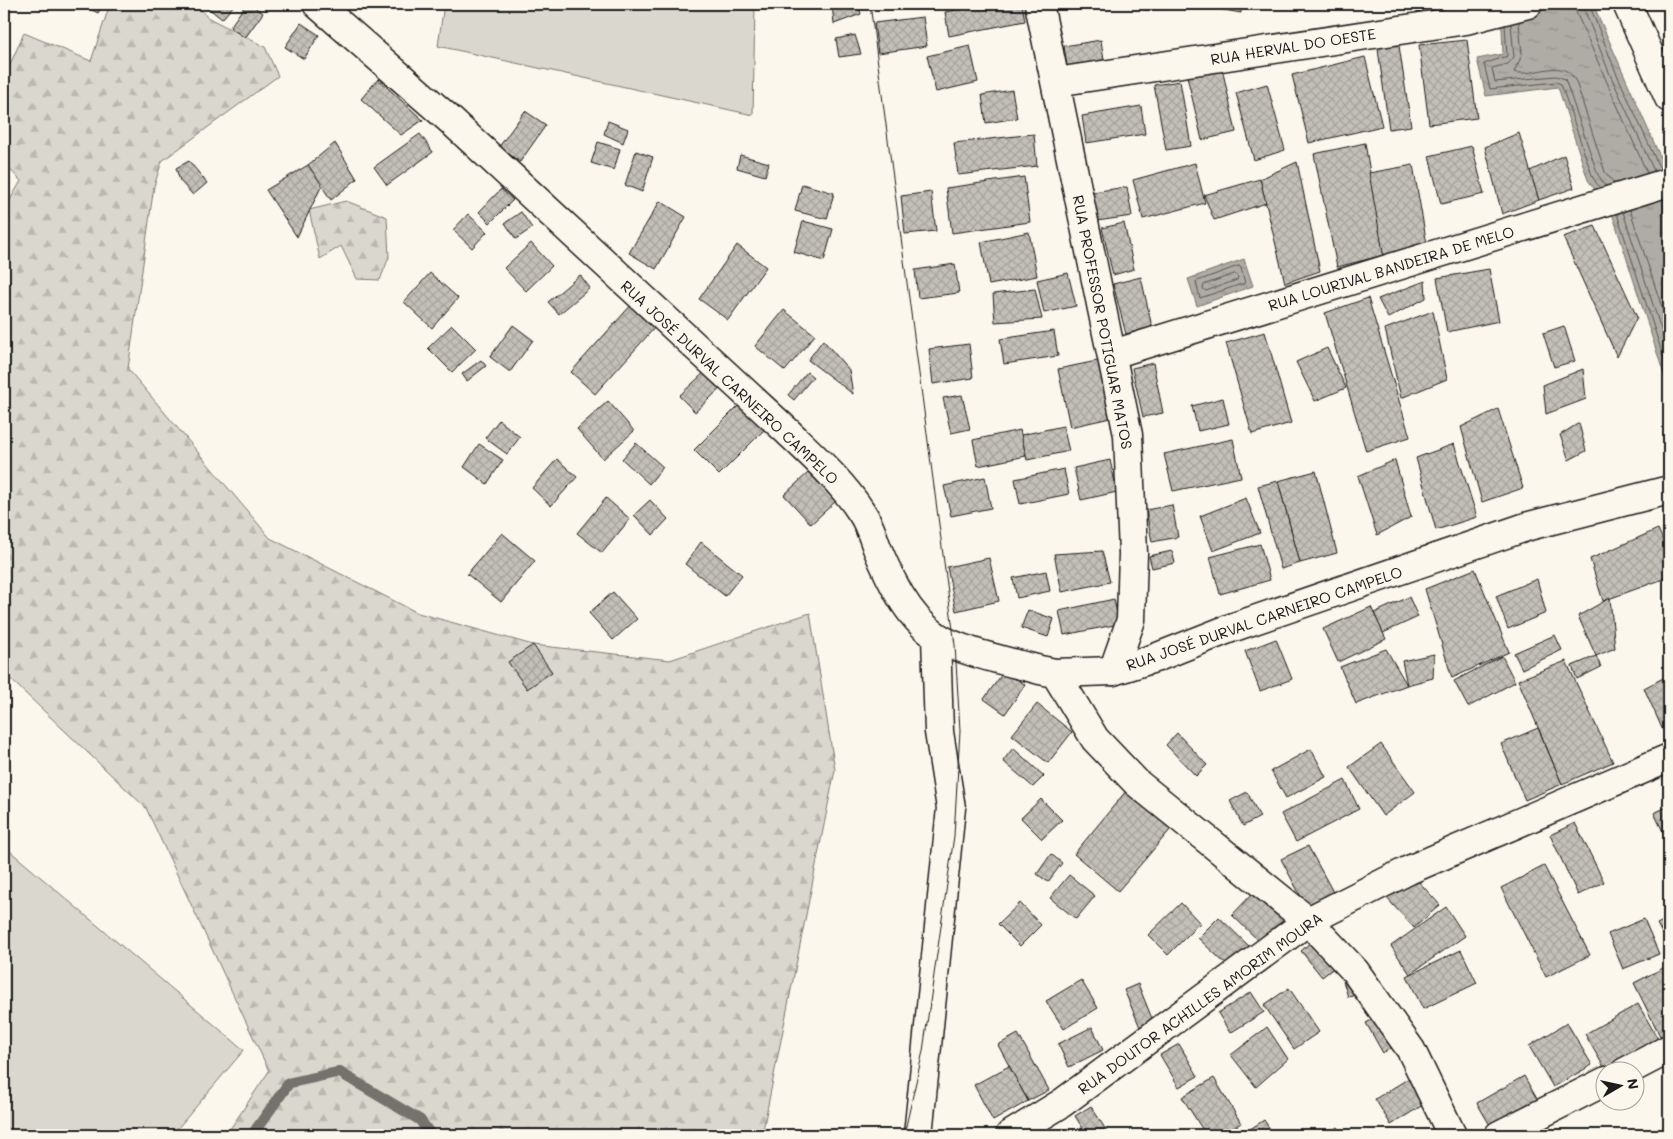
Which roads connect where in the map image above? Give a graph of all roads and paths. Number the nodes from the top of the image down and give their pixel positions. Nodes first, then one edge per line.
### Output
1 (317, 4) edge
2 (1040, 4) edge
3 (1528, 4) edge
4 (1627, 4) edge
5 (1056, 82) junction
6 (1669, 98) edge
7 (1669, 182) edge
8 (1113, 354) junction
9 (1669, 490) edge
10 (936, 636) junction
11 (1113, 671) junction
12 (1054, 672) junction
13 (1669, 758) edge
14 (1308, 921) junction
15 (1669, 1049) edge
16 (1644, 1062) edge
17 (1596, 1086) edge
18 (918, 1135) edge
19 (1010, 1135) edge
20 (1452, 1135) edge
21 (1499, 1135) edge

1 - 10 street, RUA JOSÉ DURVAL CARNEIRO CAMPELO
2 - 5 street, RUA PROFESSOR POTIGUAR MATOS
3 - 5 street, RUA HERVAL DO OESTE
4 - 6 street
5 - 8 street, RUA PROFESSOR POTIGUAR MATOS
7 - 8 street, RUA LOURIVAL BANDEIRA DE MELO
8 - 11 street, RUA PROFESSOR POTIGUAR MATOS
9 - 11 street, RUA JOSÉ DURVAL CARNEIRO CAMPELO
10 - 12 street, RUA JOSÉ DURVAL CARNEIRO CAMPELO
10 - 18 street
11 - 12 street, RUA JOSÉ DURVAL CARNEIRO CAMPELO
12 - 14 street
13 - 14 street, RUA DOUTOR ACHILLES AMORIM MOURA
14 - 19 street, RUA DOUTOR ACHILLES AMORIM MOURA
14 - 20 street
15 - 16 street
17 - 21 street

